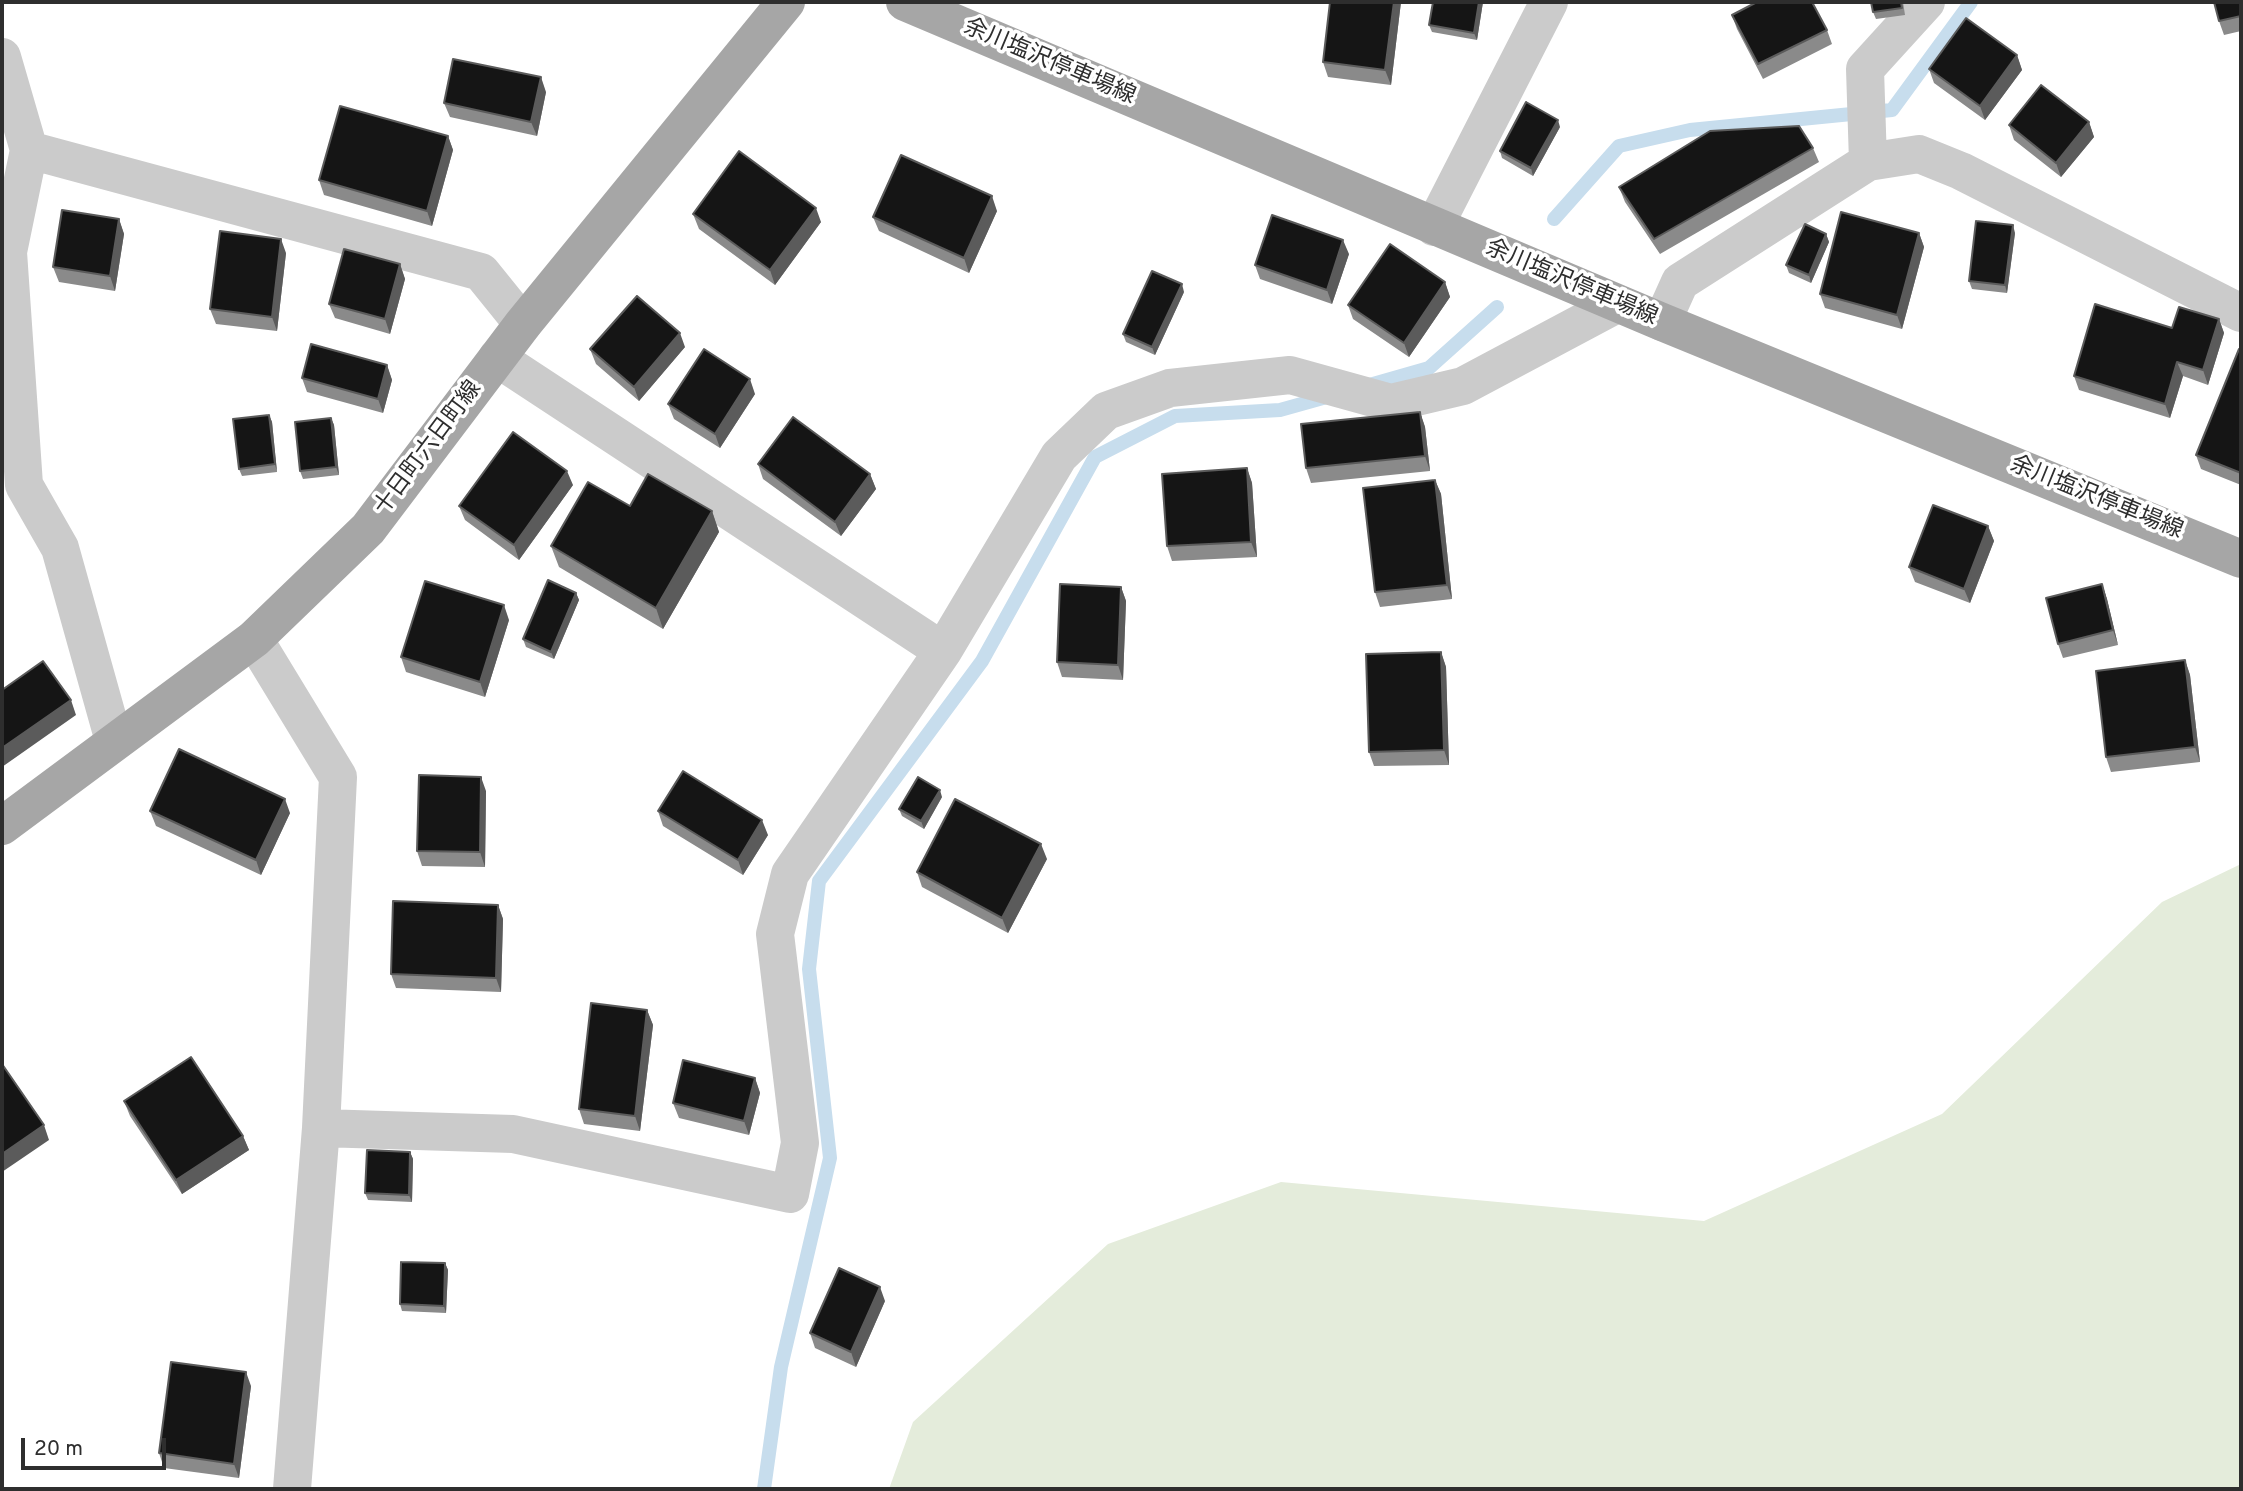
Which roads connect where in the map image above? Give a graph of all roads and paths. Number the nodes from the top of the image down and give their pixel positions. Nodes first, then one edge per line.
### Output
1 (786, 2) edge
2 (905, 2) edge
3 (1549, 2) edge
4 (1926, 2) edge
5 (2, 57) edge
6 (29, 149) junction
7 (1868, 162) junction
8 (1434, 227) junction
9 (1617, 304) junction
10 (2241, 313) edge
11 (1662, 322) junction
12 (523, 324) junction
13 (497, 359) junction
14 (2241, 559) edge
15 (254, 639) junction
16 (943, 651) junction
17 (114, 741) junction
18 (2, 826) edge
19 (321, 1128) junction
20 (292, 1489) edge

1 - 12 main road, 十日町六日町線
2 - 8 main road, 余川塩沢停車場線
3 - 8 street
4 - 7 street
5 - 6 street
6 - 12 street
6 - 17 street
7 - 10 street
7 - 11 street
8 - 9 main road, 余川塩沢停車場線
9 - 11 main road, 余川塩沢停車場線
9 - 16 street
11 - 14 main road, 余川塩沢停車場線
12 - 13 main road, 十日町六日町線
13 - 15 main road, 十日町六日町線
13 - 16 street
15 - 17 main road, 十日町六日町線
15 - 19 street
16 - 19 street
17 - 18 main road, 十日町六日町線
19 - 20 street

